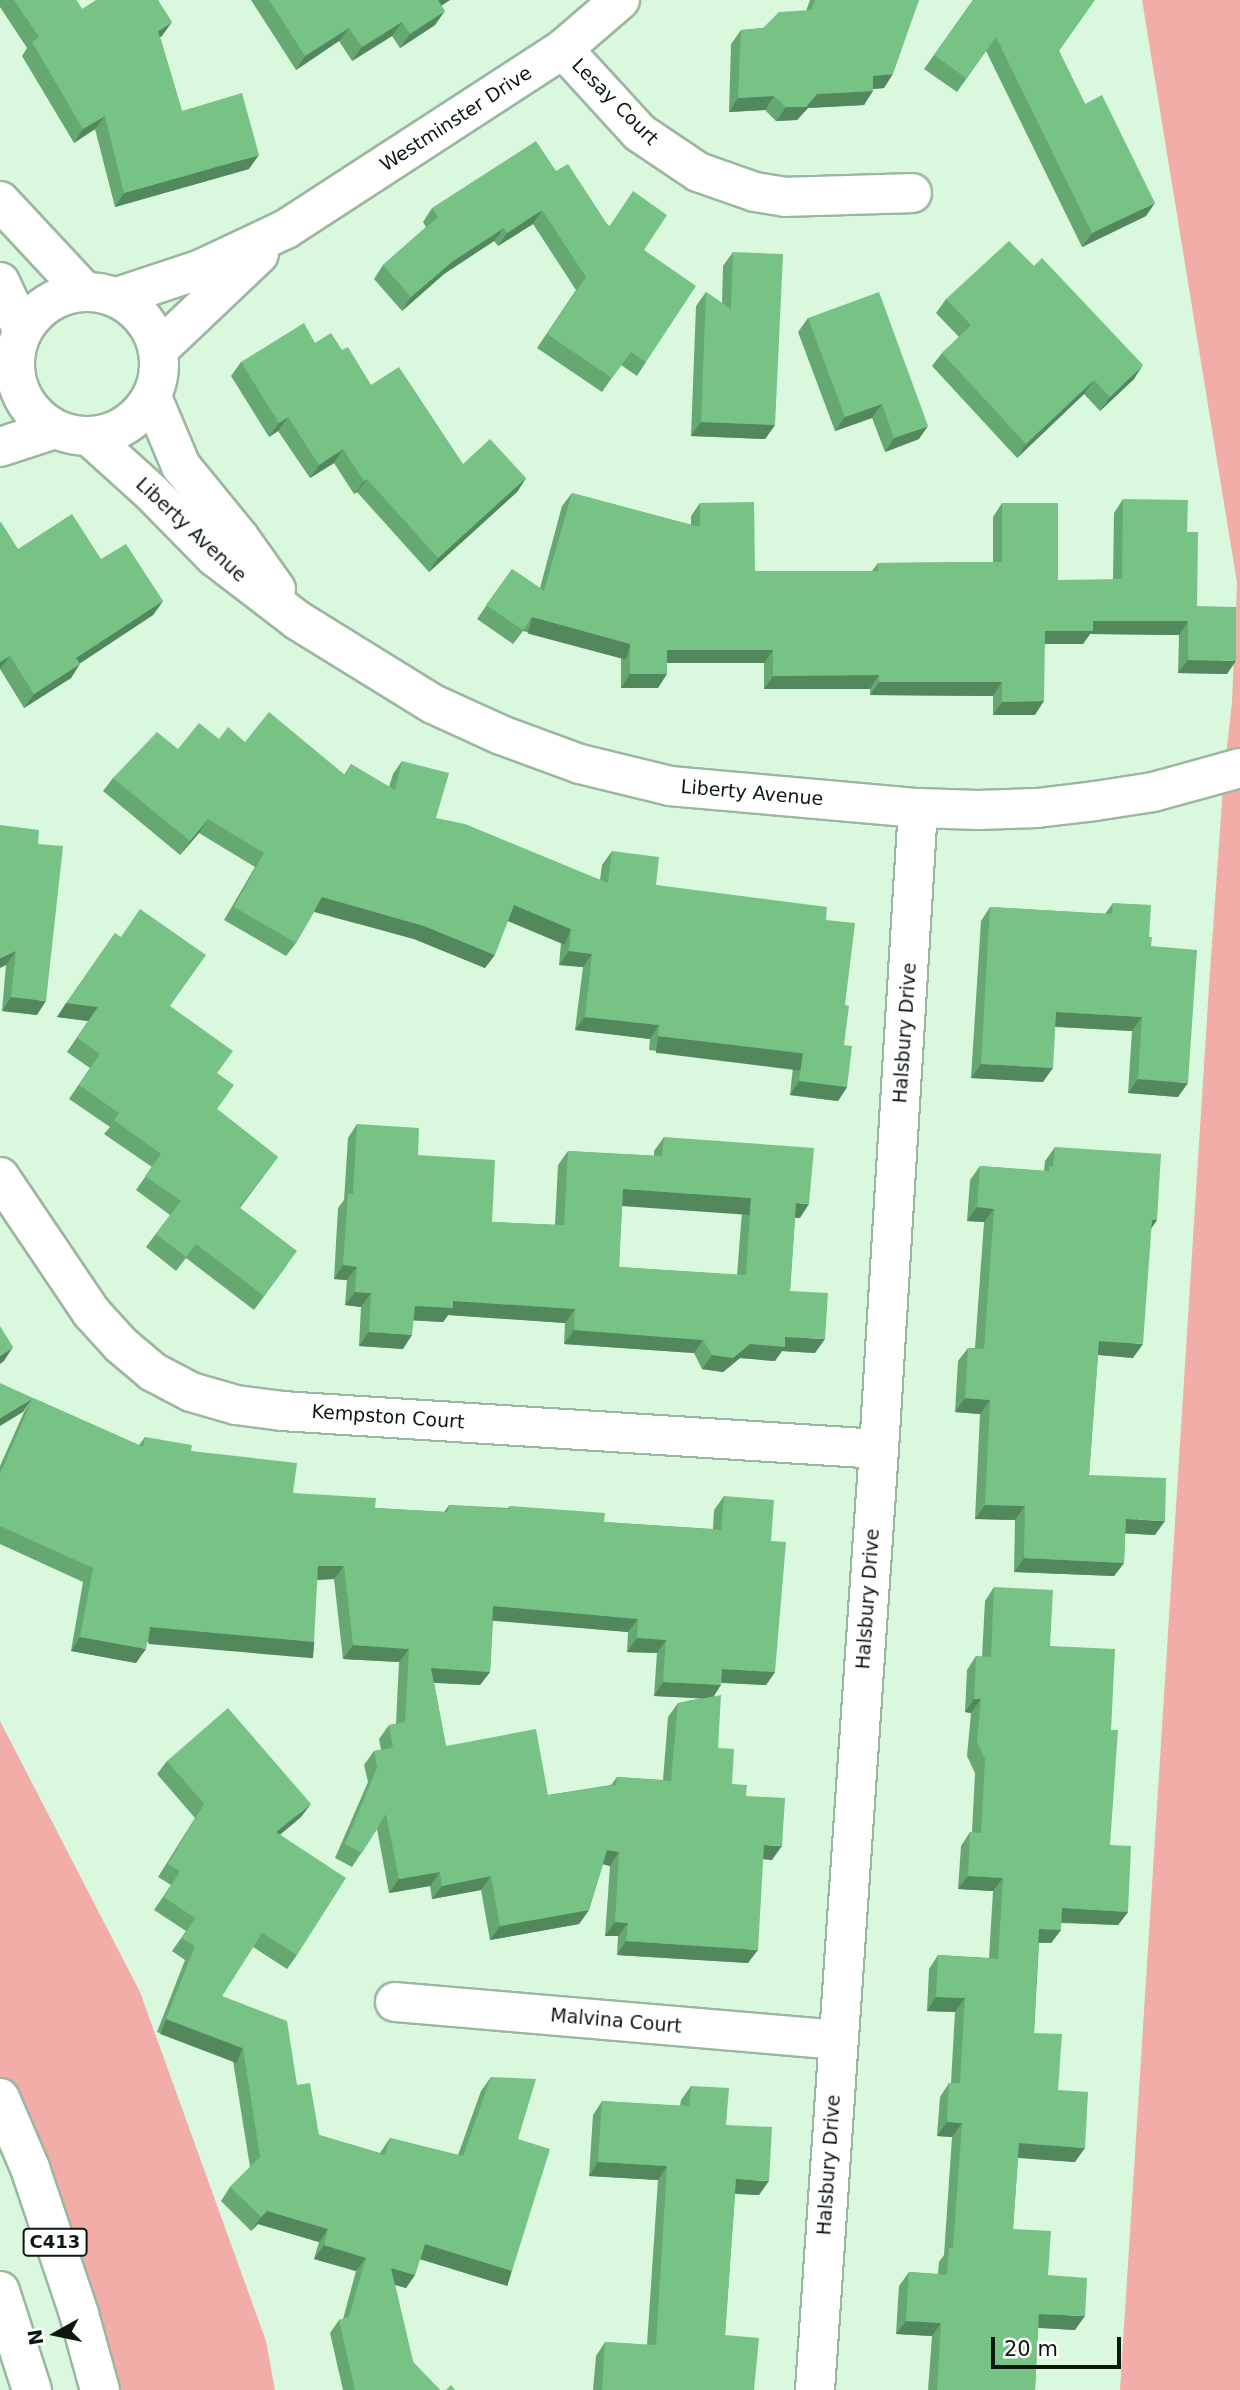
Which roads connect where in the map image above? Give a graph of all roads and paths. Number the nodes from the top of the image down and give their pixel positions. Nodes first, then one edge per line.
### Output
1 (620, 0) edge
2 (563, 49) junction
3 (912, 193) dead end
4 (0, 201) edge
5 (286, 229) junction
6 (0, 282) edge
7 (100, 294) junction
8 (158, 350) junction
9 (12, 356) edge
10 (152, 397) junction
11 (71, 433) junction
12 (0, 447) edge
13 (297, 620) junction
14 (1240, 768) edge
15 (918, 808) junction
16 (0, 1177) edge
17 (879, 1449) junction
18 (396, 2002) dead end
19 (837, 2040) junction
20 (0, 2098) edge
21 (0, 2291) edge
22 (32, 2390) edge
23 (100, 2390) edge
24 (815, 2390) edge

1 - 2 street, Westminster Drive
2 - 3 street, Lesay Court
2 - 5 street, Westminster Drive
4 - 7 street
5 - 7 street, Westminster Drive
5 - 8 street, Westminster Drive
6 - 9 street
7 - 8 street
7 - 9 street
8 - 10 street
9 - 11 street
10 - 11 street
10 - 13 street, Liberty Avenue
11 - 12 street
11 - 13 street, Liberty Avenue
13 - 15 street, Liberty Avenue
14 - 15 street, Liberty Avenue
15 - 17 street, Halsbury Drive
16 - 17 street, Kempston Court
17 - 19 street, Halsbury Drive
18 - 19 street, Malvina Court
19 - 24 street, Halsbury Drive
20 - 23 street, C413
21 - 22 street

